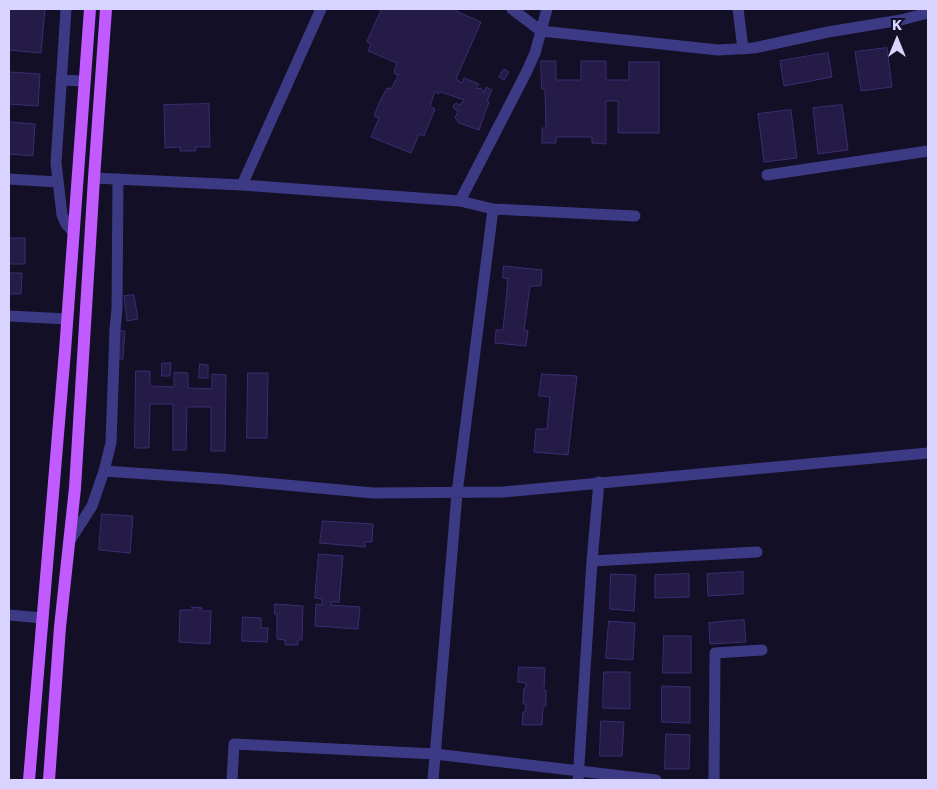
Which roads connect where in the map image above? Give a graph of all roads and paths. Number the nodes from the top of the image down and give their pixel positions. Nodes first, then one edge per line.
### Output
1 (66, 9) edge
2 (90, 9) edge
3 (106, 9) edge
4 (321, 9) edge
5 (512, 9) edge
6 (547, 9) edge
7 (738, 9) edge
8 (928, 13) edge
9 (541, 31) junction
10 (743, 49) junction
11 (61, 80) junction
12 (85, 81) junction
13 (928, 151) edge
14 (767, 175) dead end
15 (94, 178) junction
16 (9, 179) edge
17 (118, 179) junction
18 (57, 182) junction
19 (242, 185) junction
20 (460, 201) junction
21 (493, 209) junction
22 (635, 216) dead end
23 (74, 233) junction
24 (9, 316) edge
25 (67, 319) junction
26 (928, 453) edge
27 (104, 471) junction
28 (599, 482) junction
29 (457, 493) junction
30 (69, 542) junction
31 (757, 552) dead end
32 (592, 561) junction
33 (9, 615) edge
34 (43, 618) junction
35 (762, 650) dead end
36 (435, 754) junction
37 (578, 776) edge
38 (29, 780) edge
39 (49, 780) edge
40 (232, 780) edge
41 (433, 780) edge
42 (656, 780) edge
43 (714, 780) edge

1 - 11 street
2 - 12 main road
3 - 15 main road
4 - 19 street
5 - 9 street
6 - 9 street
7 - 10 street
8 - 10 street
9 - 10 street
9 - 20 street
11 - 12 street
11 - 18 street
12 - 23 main road
13 - 14 street
15 - 17 street
15 - 30 main road
16 - 18 street
17 - 19 street
17 - 27 street
18 - 23 street
19 - 20 street
20 - 21 street
21 - 22 street
21 - 29 street
23 - 25 main road
24 - 25 street
25 - 34 main road
26 - 28 street
27 - 29 street
27 - 30 street
28 - 29 street
28 - 32 street
29 - 36 street
30 - 39 main road
31 - 32 street
32 - 37 street
33 - 34 street
34 - 38 main road
35 - 43 street
36 - 37 street
36 - 40 street
36 - 41 street
37 - 42 street

